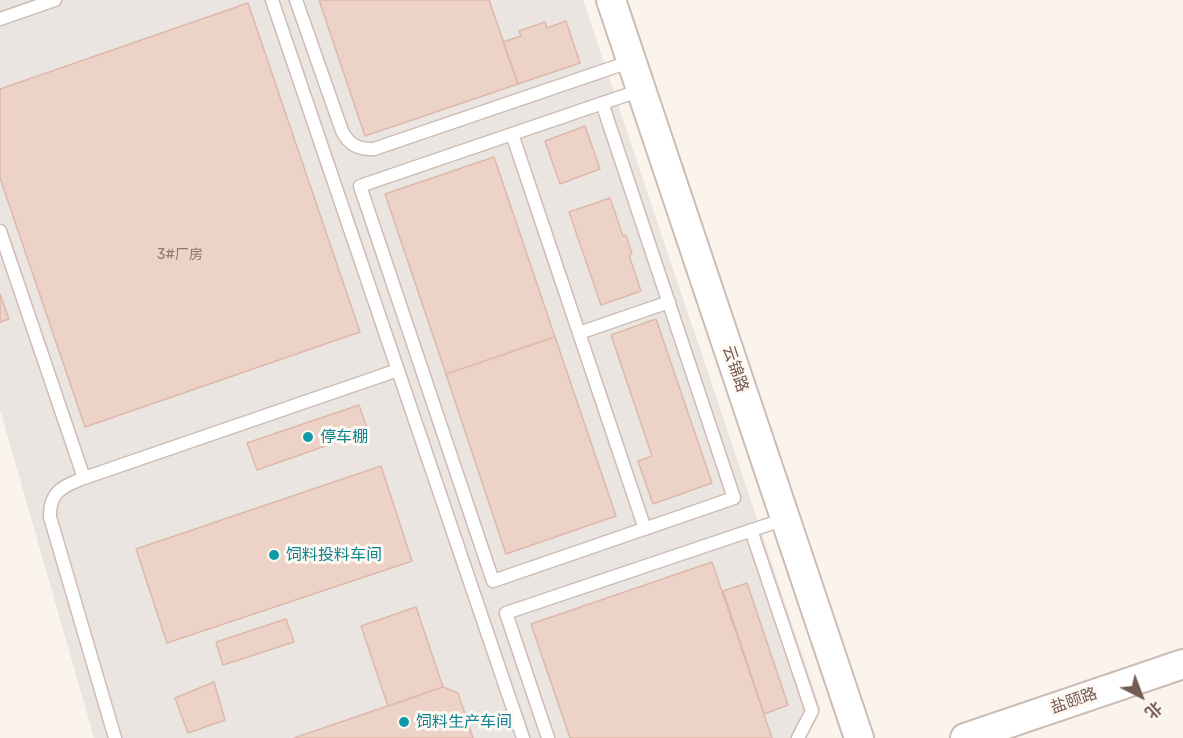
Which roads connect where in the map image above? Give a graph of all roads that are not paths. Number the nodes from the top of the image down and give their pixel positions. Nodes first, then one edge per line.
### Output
1 (55, 0) edge
2 (272, 0) edge
3 (296, 0) edge
4 (611, 0) edge
5 (0, 19) edge
6 (632, 61) junction
7 (641, 90) junction
8 (602, 103) junction
9 (512, 134) junction
10 (0, 231) edge
11 (669, 302) junction
12 (579, 333) junction
13 (398, 370) junction
14 (84, 478) junction
15 (785, 519) junction
16 (645, 529) junction
17 (751, 530) junction
18 (1183, 664) edge
19 (115, 738) edge
20 (523, 738) edge
21 (548, 738) edge
22 (798, 738) edge
23 (859, 738) edge
24 (965, 738) edge

1 - 5 lane
2 - 13 lane
3 - 6 lane
4 - 6 street, 云锦路
6 - 7 street, 云锦路
7 - 8 lane
7 - 15 street, 云锦路
8 - 9 lane
8 - 11 lane
9 - 12 lane
9 - 16 lane
10 - 14 lane
11 - 12 lane
11 - 16 lane
12 - 16 lane
13 - 14 lane
13 - 20 lane
14 - 19 lane
15 - 17 lane
15 - 23 street, 云锦路
17 - 21 lane
17 - 22 lane
18 - 24 street, 盐颐路

